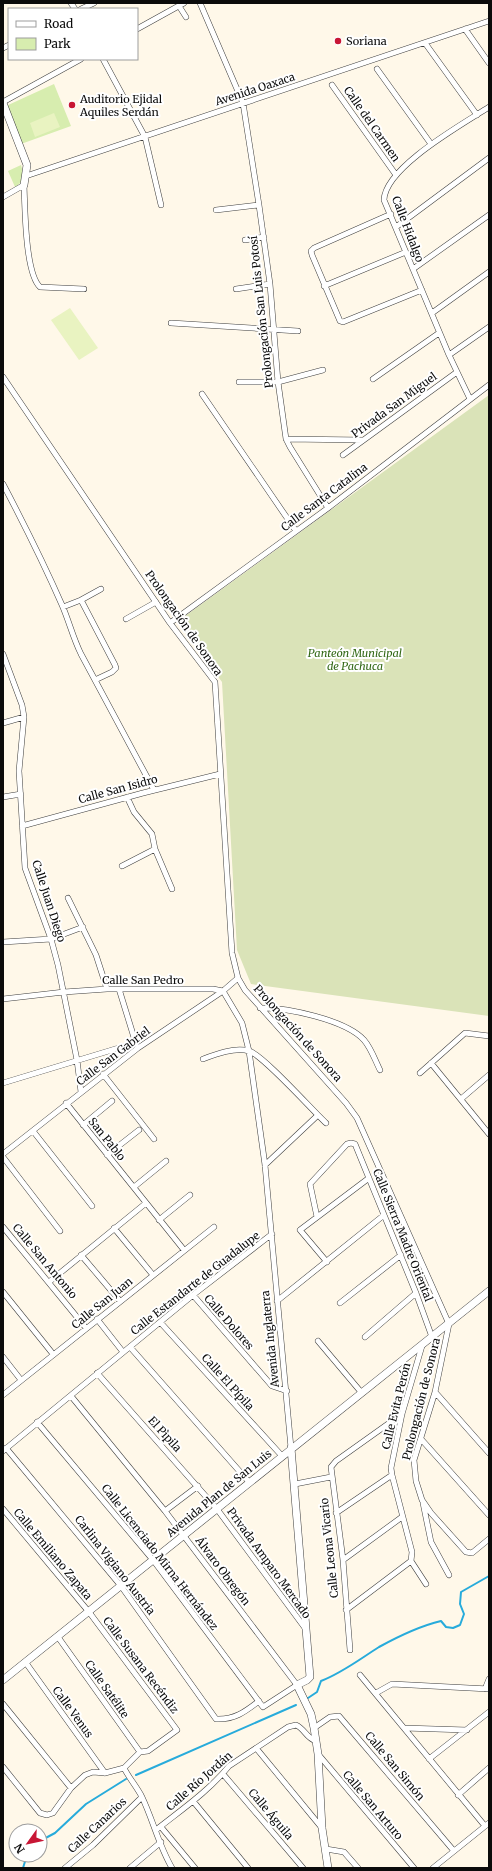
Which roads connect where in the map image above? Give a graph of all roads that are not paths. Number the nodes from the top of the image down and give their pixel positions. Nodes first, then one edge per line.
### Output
1 (94, 3) edge
2 (200, 3) edge
3 (181, 4) edge
4 (84, 8) edge
5 (186, 17) dead end
6 (489, 21) edge
7 (138, 28) edge
8 (465, 29) junction
9 (425, 43) junction
10 (79, 60) edge
11 (104, 60) edge
12 (489, 62) edge
13 (377, 69) dead end
14 (332, 85) dead end
15 (3, 102) edge
16 (243, 103) junction
17 (489, 107) edge
18 (477, 115) junction
19 (145, 137) junction
20 (431, 144) junction
21 (489, 158) edge
22 (396, 175) junction
23 (26, 176) junction
24 (24, 185) junction
25 (3, 197) edge
26 (161, 205) dead end
27 (259, 205) junction
28 (216, 210) dead end
29 (391, 214) junction
30 (489, 215) edge
31 (396, 227) junction
32 (264, 237) junction
33 (245, 240) dead end
34 (406, 252) junction
35 (413, 268) junction
36 (489, 272) edge
37 (270, 284) junction
38 (324, 286) junction
39 (84, 289) dead end
40 (236, 289) dead end
41 (422, 290) junction
42 (432, 313) junction
43 (171, 323) dead end
44 (489, 327) edge
45 (273, 329) junction
46 (298, 331) dead end
47 (439, 332) junction
48 (449, 355) junction
49 (323, 370) dead end
50 (457, 372) junction
51 (3, 377) edge
52 (374, 379) dead end
53 (239, 382) dead end
54 (278, 382) junction
55 (489, 384) edge
56 (202, 394) dead end
57 (470, 399) junction
58 (286, 439) junction
59 (364, 440) junction
60 (343, 455) dead end
61 (3, 484) edge
62 (328, 508) junction
63 (296, 531) junction
64 (101, 589) dead end
65 (81, 600) junction
66 (156, 602) junction
67 (63, 607) junction
68 (126, 619) dead end
69 (170, 624) junction
70 (3, 654) edge
71 (95, 680) junction
72 (24, 717) junction
73 (3, 723) edge
74 (220, 774) junction
75 (152, 790) junction
76 (21, 794) junction
77 (3, 797) edge
78 (127, 797) junction
79 (22, 826) junction
80 (154, 849) junction
81 (122, 866) dead end
82 (172, 889) dead end
83 (68, 898) dead end
84 (83, 927) junction
85 (51, 939) junction
86 (3, 942) edge
87 (238, 978) junction
88 (107, 990) junction
89 (119, 990) junction
90 (223, 991) junction
91 (64, 992) junction
92 (3, 999) edge
93 (260, 1008) junction
94 (489, 1036) edge
95 (136, 1045) junction
96 (249, 1051) junction
97 (203, 1059) dead end
98 (77, 1060) junction
99 (432, 1063) junction
100 (380, 1070) dead end
101 (420, 1073) dead end
102 (103, 1074) junction
103 (489, 1075) edge
104 (3, 1083) edge
105 (81, 1092) junction
106 (461, 1099) junction
107 (112, 1100) dead end
108 (66, 1104) junction
109 (318, 1115) junction
110 (326, 1122) dead end
111 (83, 1125) junction
112 (139, 1130) dead end
113 (488, 1130) edge
114 (33, 1131) junction
115 (154, 1139) dead end
116 (107, 1155) junction
117 (3, 1156) edge
118 (166, 1161) dead end
119 (266, 1165) junction
120 (369, 1178) junction
121 (134, 1187) junction
122 (190, 1195) dead end
123 (146, 1203) junction
124 (92, 1206) dead end
125 (384, 1216) junction
126 (316, 1217) junction
127 (159, 1220) junction
128 (3, 1226) edge
129 (214, 1227) dead end
130 (114, 1228) junction
131 (60, 1231) dead end
132 (272, 1234) junction
133 (184, 1250) junction
134 (81, 1255) junction
135 (401, 1255) junction
136 (327, 1262) junction
137 (153, 1275) junction
138 (49, 1282) junction
139 (489, 1291) edge
140 (3, 1292) edge
141 (416, 1293) junction
142 (193, 1295) junction
143 (120, 1301) junction
144 (277, 1301) junction
145 (340, 1303) dead end
146 (97, 1319) junction
147 (160, 1322) junction
148 (449, 1324) junction
149 (86, 1328) junction
150 (365, 1337) dead end
151 (432, 1337) junction
152 (318, 1341) dead end
153 (422, 1346) junction
154 (130, 1347) junction
155 (123, 1352) junction
156 (53, 1354) junction
157 (3, 1357) edge
158 (97, 1373) junction
159 (21, 1380) junction
160 (287, 1391) junction
161 (361, 1392) junction
162 (435, 1392) junction
163 (3, 1394) edge
164 (70, 1396) junction
165 (402, 1414) junction
166 (38, 1422) junction
167 (421, 1439) junction
168 (291, 1448) junction
169 (5, 1449) edge
170 (489, 1453) edge
171 (282, 1456) junction
172 (392, 1475) junction
173 (331, 1477) junction
174 (249, 1482) junction
175 (295, 1484) junction
176 (198, 1486) junction
177 (422, 1500) junction
178 (3, 1509) edge
179 (217, 1509) junction
180 (165, 1511) junction
181 (336, 1513) junction
182 (489, 1515) edge
183 (402, 1517) junction
184 (184, 1536) junction
185 (489, 1539) edge
186 (153, 1560) junction
187 (343, 1560) junction
188 (411, 1561) junction
189 (449, 1575) dead end
190 (426, 1584) dead end
191 (121, 1586) junction
192 (346, 1610) junction
193 (88, 1612) junction
194 (305, 1628) junction
195 (58, 1637) junction
196 (350, 1650) dead end
197 (26, 1663) junction
198 (360, 1675) dead end
199 (489, 1679) edge
200 (3, 1680) edge
201 (297, 1685) junction
202 (487, 1689) edge
203 (376, 1693) junction
204 (259, 1701) junction
205 (3, 1704) edge
206 (489, 1712) edge
207 (314, 1728) junction
208 (404, 1728) junction
209 (467, 1730) junction
210 (316, 1741) junction
211 (256, 1748) junction
212 (140, 1752) junction
213 (318, 1754) junction
214 (429, 1759) junction
215 (3, 1767) edge
216 (489, 1768) edge
217 (125, 1770) junction
218 (105, 1772) junction
219 (223, 1774) junction
220 (71, 1788) junction
221 (458, 1795) junction
222 (142, 1797) junction
223 (193, 1801) junction
224 (487, 1824) edge
225 (158, 1828) junction
226 (322, 1828) junction
227 (161, 1842) junction
228 (326, 1850) junction
229 (454, 1851) junction
230 (439, 1863) junction
231 (65, 1868) edge
232 (130, 1868) edge
233 (172, 1868) edge
234 (195, 1868) edge
235 (248, 1868) edge
236 (303, 1868) edge
237 (328, 1868) edge
238 (358, 1868) edge
239 (414, 1868) edge
240 (433, 1868) edge
241 (443, 1868) edge

1 - 4 street
2 - 16 street, Prolongación San Luis Potosí
3 - 5 street
3 - 7 street
6 - 8 street, Avenida Oaxaca
8 - 9 street, Avenida Oaxaca
8 - 12 street
9 - 16 street, Avenida Oaxaca
9 - 18 street
10 - 15 street
11 - 19 street
13 - 20 street
14 - 22 street, Calle del Carmen
15 - 23 street
16 - 19 street, Avenida Oaxaca
16 - 27 street, Prolongación San Luis Potosí
17 - 18 street, Calle Hidalgo
18 - 20 street, Calle Hidalgo
19 - 23 street, Avenida Oaxaca
19 - 26 street
20 - 22 street, Calle Hidalgo
21 - 31 street
22 - 29 street, Calle Hidalgo
23 - 24 street
24 - 25 street
24 - 39 street
27 - 28 street
27 - 32 street, Prolongación San Luis Potosí
29 - 31 street, Calle Hidalgo
29 - 38 street
30 - 35 street
31 - 34 street, Calle Hidalgo
32 - 33 street
32 - 37 street, Prolongación San Luis Potosí
34 - 35 street, Calle Hidalgo
34 - 38 street
35 - 41 street, Calle Hidalgo
36 - 42 street
37 - 40 street
37 - 45 street, Prolongación San Luis Potosí
38 - 41 street
41 - 42 street, Calle Hidalgo
42 - 47 street, Calle Hidalgo
43 - 45 street
44 - 48 street
45 - 46 street
45 - 54 street, Prolongación San Luis Potosí
47 - 48 street
47 - 52 street
48 - 50 street
49 - 54 street
50 - 57 street
50 - 59 street, Privada San Miguel
51 - 66 street, Prolongación de Sonora
53 - 54 street
54 - 58 street, Prolongación San Luis Potosí
55 - 57 street, Calle Santa Catalina
56 - 63 street
57 - 62 street, Calle Santa Catalina
58 - 59 street
58 - 62 street, Prolongación San Luis Potosí
59 - 60 street, Privada San Miguel
61 - 67 street
62 - 63 street, Calle Santa Catalina
63 - 69 street, Calle Santa Catalina
64 - 65 street
65 - 67 street
65 - 71 street
66 - 68 street
66 - 69 street, Prolongación de Sonora
67 - 71 street
69 - 74 street, Prolongación de Sonora
70 - 72 street, Calle Juan Diego
71 - 75 street
72 - 73 street
72 - 76 street, Calle Juan Diego
74 - 75 street, Calle San Isidro
74 - 87 street, Prolongación de Sonora
75 - 78 street, Calle San Isidro
76 - 77 street
76 - 79 street, Calle Juan Diego
78 - 79 street, Calle San Isidro
78 - 80 street
79 - 85 street, Calle Juan Diego
80 - 81 street
80 - 82 street
83 - 84 street
84 - 85 street
84 - 88 street
85 - 86 street
85 - 91 street, Calle Juan Diego
87 - 90 street, Calle San Gabriel
87 - 93 street, Prolongación de Sonora
88 - 89 street, Calle San Pedro
88 - 91 street, Calle San Pedro
89 - 90 street, Calle San Pedro
89 - 95 street
90 - 95 street, Calle San Gabriel
90 - 96 street, Avenida Inglaterra
91 - 92 street, Calle San Pedro
91 - 98 street, Calle Juan Diego
93 - 100 street
93 - 148 street, Prolongación de Sonora
94 - 99 street
95 - 98 street
95 - 102 street, Calle San Gabriel
96 - 97 street
96 - 109 street
96 - 119 street, Avenida Inglaterra
98 - 104 street
98 - 105 street, Calle Juan Diego
99 - 101 street
99 - 106 street
102 - 105 street, Calle San Gabriel
102 - 115 street
103 - 106 street
105 - 108 street, Calle San Gabriel
106 - 113 street
107 - 111 street
108 - 111 street, San Pablo
108 - 114 street, Calle San Gabriel
109 - 110 street
109 - 119 street
111 - 116 street, San Pablo
112 - 116 street
114 - 117 street, Calle San Gabriel
114 - 124 street
116 - 121 street, San Pablo
117 - 131 street
118 - 121 street
119 - 132 street, Avenida Inglaterra
120 - 125 street, Calle Sierra Madre Oriental
120 - 126 street
120 - 126 street, Calle Sierra Madre Oriental
121 - 123 street, San Pablo
122 - 127 street
123 - 127 street, San Pablo
123 - 130 street
125 - 135 street, Calle Sierra Madre Oriental
125 - 136 street
126 - 136 street
127 - 133 street, San Pablo
128 - 138 street, Calle San Antonio
129 - 133 street, Calle San Juan
130 - 134 street
130 - 137 street
132 - 142 street, Calle Estandarte de Guadalupe
132 - 144 street, Avenida Inglaterra
133 - 137 street, Calle San Juan
134 - 138 street
134 - 143 street
135 - 141 street, Calle Sierra Madre Oriental
135 - 145 street
136 - 144 street
137 - 143 street, Calle San Juan
138 - 149 street, Calle San Antonio
139 - 148 street, Avenida Plan de San Luis
140 - 156 street
141 - 150 street
141 - 151 street, Calle Sierra Madre Oriental
142 - 147 street, Calle Estandarte de Guadalupe
142 - 160 street, Calle Dolores
143 - 146 street, Calle San Juan
144 - 160 street, Avenida Inglaterra
146 - 149 street, Calle San Juan
146 - 155 street
147 - 154 street, Calle Estandarte de Guadalupe
147 - 171 street, Calle El Pípila
148 - 151 street, Avenida Plan de San Luis
148 - 162 street, Prolongación de Sonora
149 - 156 street, Calle San Juan
151 - 153 street, Avenida Plan de San Luis
152 - 161 street
153 - 161 street, Avenida Plan de San Luis
153 - 165 street, Calle Evita Perón
154 - 155 street, Calle Estandarte de Guadalupe
154 - 174 street, Calle Estandarte de Guadalupe
155 - 158 street, Calle Estandarte de Guadalupe
156 - 159 street, Calle San Juan
157 - 159 street
158 - 164 street, Calle Estandarte de Guadalupe
158 - 176 street, El Pìpila
159 - 163 street, Calle San Juan
160 - 168 street, Avenida Inglaterra
161 - 168 street, Avenida Plan de San Luis
162 - 167 street, Prolongación de Sonora
162 - 170 street
164 - 166 street, Calle Estandarte de Guadalupe
164 - 180 street, Álvaro Obregón
165 - 172 street, Calle Evita Perón
165 - 173 street, Calle Leona Vicario
166 - 169 street, Calle Estandarte de Guadalupe
166 - 186 street, Calle Licenciado Mirna Hernández
167 - 177 street, Prolongación de Sonora
167 - 182 street
168 - 171 street, Avenida Plan de San Luis
168 - 175 street, Avenida Inglaterra
169 - 191 street, Carlina Vigiano Austria
171 - 174 street, Avenida Plan de San Luis
172 - 181 street
172 - 183 street, Calle Evita Perón
173 - 175 street
173 - 181 street, Calle Leona Vicario
174 - 179 street, Avenida Plan de San Luis
175 - 194 street, Avenida Inglaterra
176 - 179 street, El Pìpila
176 - 180 street
177 - 185 street, Prolongación de Sonora
177 - 189 street
178 - 193 street, Calle Emiliano Zapata
179 - 184 street, Avenida Plan de San Luis
179 - 194 street, Privada Amparo Mercado
180 - 184 street, Álvaro Obregón
181 - 187 street, Calle Leona Vicario
183 - 187 street
183 - 188 street, Calle Evita Perón
184 - 186 street, Avenida Plan de San Luis
184 - 201 street, Álvaro Obregón
186 - 191 street, Avenida Plan de San Luis
186 - 204 street, Calle Licenciado Mirna Hernández
187 - 192 street, Calle Leona Vicario
188 - 190 street, Calle Evita Perón
188 - 192 street
191 - 193 street, Avenida Plan de San Luis
191 - 204 street, Carlina Vigiano Austria
192 - 196 street, Calle Leona Vicario
193 - 195 street, Avenida Plan de San Luis
193 - 212 street, Calle Susana Recéndiz
194 - 201 street, Avenida Inglaterra
195 - 197 street, Avenida Plan de San Luis
195 - 212 street, Calle Satélite
197 - 200 street, Avenida Plan de San Luis
197 - 218 street, Calle Venus
198 - 203 street
199 - 202 street
201 - 204 street, Calle Licenciado Mirna Hernández
201 - 207 street
202 - 203 street
203 - 208 street
205 - 220 street
206 - 209 street
207 - 210 street
207 - 229 street, Calle San Simón
208 - 209 street
208 - 214 street
209 - 214 street
210 - 211 street
210 - 213 street
211 - 219 street, Calle Río Jordán
211 - 226 street
212 - 217 street
213 - 226 street
213 - 239 street, Calle San Arturo
214 - 221 street
215 - 220 street
216 - 221 street
217 - 218 street
217 - 222 street
218 - 220 street
219 - 223 street, Calle Río Jordán
219 - 236 street, Calle Águila
221 - 224 street
222 - 225 street
222 - 231 street, Calle Canarios
223 - 225 street, Calle Río Jordán
223 - 235 street
224 - 229 street
225 - 227 street
225 - 234 street
226 - 228 street
227 - 232 street
227 - 233 street
228 - 237 street
228 - 238 street
229 - 230 street
230 - 240 street
230 - 241 street

